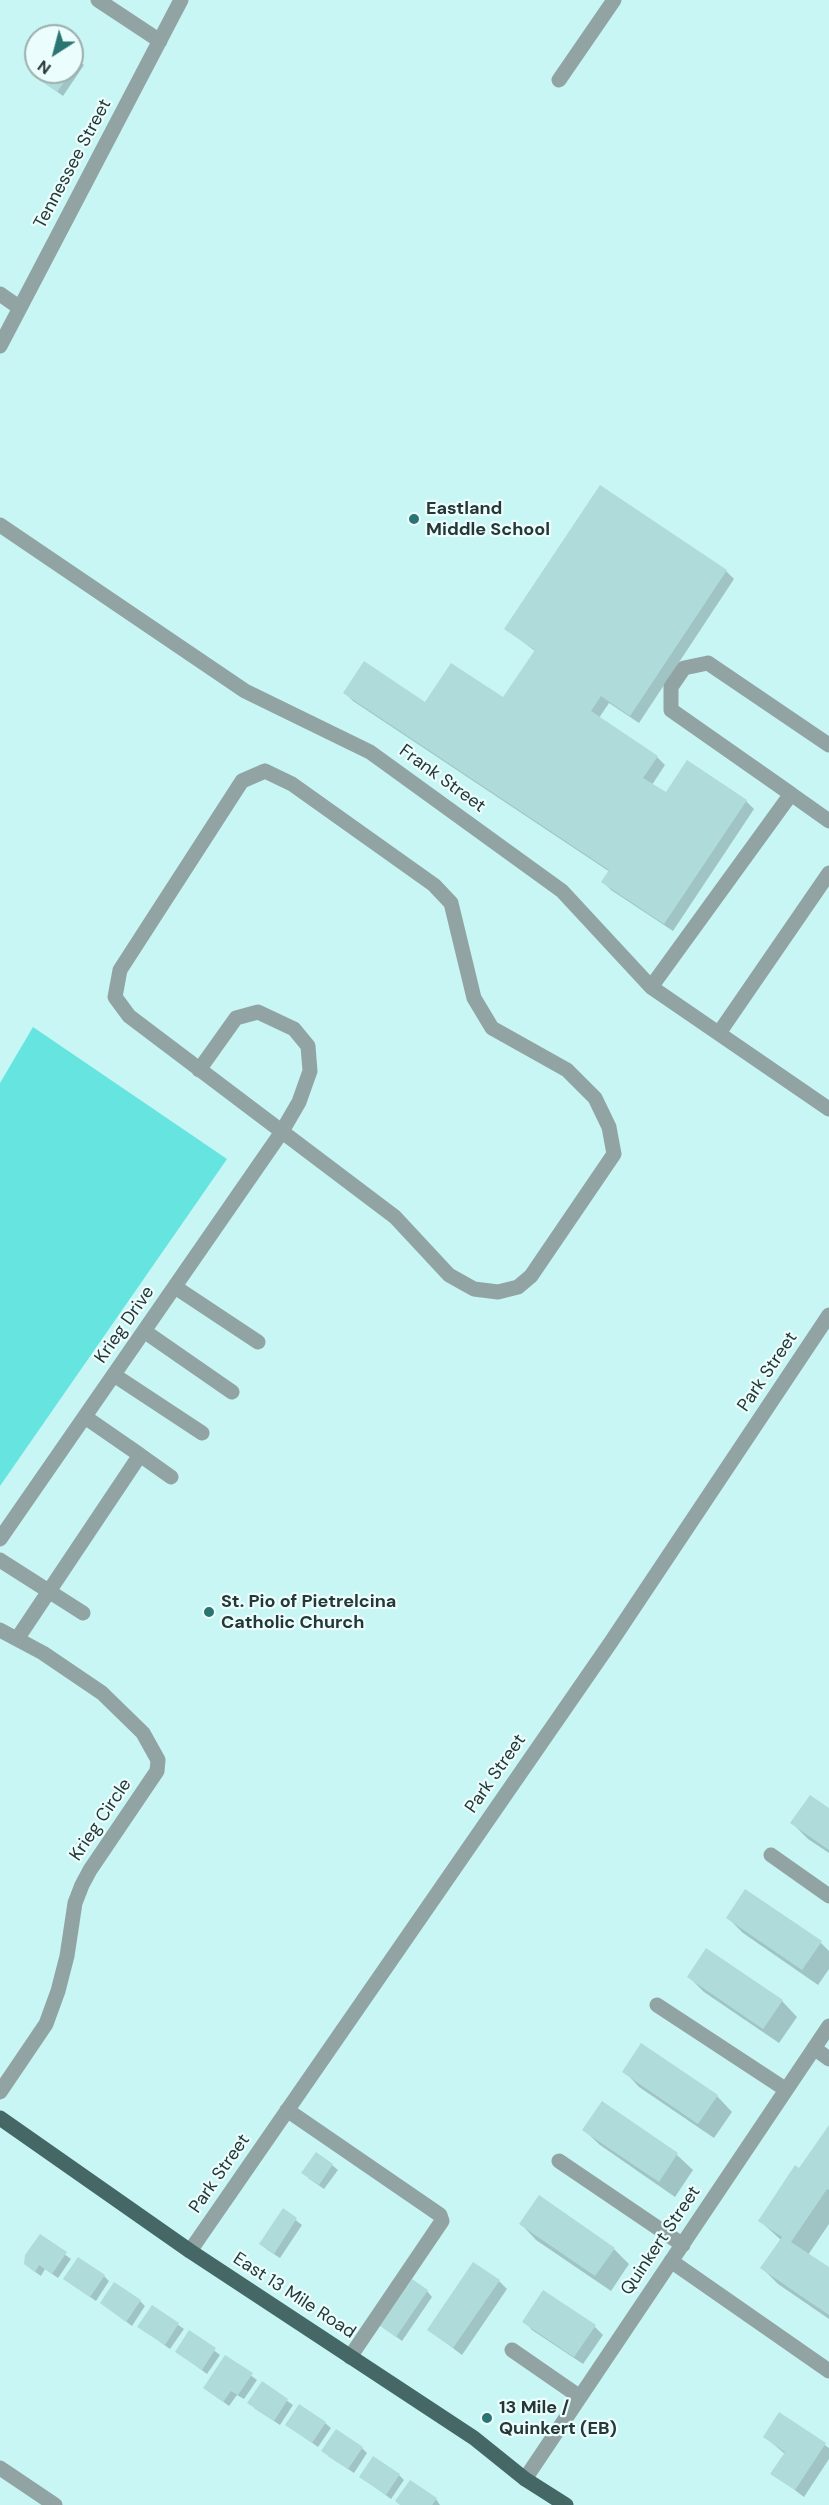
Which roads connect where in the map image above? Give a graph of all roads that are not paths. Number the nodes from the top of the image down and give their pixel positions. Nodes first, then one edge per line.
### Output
1 (98, 0) edge
2 (181, 0) edge
3 (614, 0) edge
4 (160, 41) junction
5 (559, 80) dead end
6 (0, 294) edge
7 (20, 308) junction
8 (0, 345) edge
9 (0, 525) edge
10 (829, 745) edge
11 (791, 794) junction
12 (829, 821) edge
13 (829, 873) edge
14 (651, 987) junction
15 (719, 1033) junction
16 (199, 1070) junction
17 (829, 1109) edge
18 (281, 1133) junction
19 (175, 1287) junction
20 (829, 1316) edge
21 (144, 1331) junction
22 (258, 1342) dead end
23 (114, 1375) junction
24 (232, 1392) dead end
25 (85, 1417) junction
26 (202, 1433) dead end
27 (140, 1455) junction
28 (171, 1477) dead end
29 (0, 1539) edge
30 (0, 1560) edge
31 (49, 1591) junction
32 (83, 1613) dead end
33 (0, 1630) edge
34 (17, 1639) junction
35 (771, 1855) dead end
36 (829, 1896) edge
37 (657, 2005) dead end
38 (829, 2026) edge
39 (814, 2049) junction
40 (829, 2059) edge
41 (785, 2089) junction
42 (0, 2092) edge
43 (287, 2110) junction
44 (0, 2118) edge
45 (559, 2161) dead end
46 (683, 2245) junction
47 (190, 2251) junction
48 (671, 2261) junction
49 (512, 2350) dead end
50 (350, 2357) junction
51 (829, 2371) edge
52 (580, 2397) junction
53 (0, 2468) edge
54 (525, 2479) junction
55 (55, 2505) edge
56 (566, 2505) edge

1 - 4 street
2 - 4 street, Tennessee Street
3 - 5 street
4 - 7 street, Tennessee Street
6 - 7 street
7 - 8 street, Tennessee Street
9 - 14 street, Frank Street
10 - 11 street
11 - 12 street
11 - 14 street
13 - 15 street
14 - 15 street, Frank Street
15 - 17 street, Frank Street
16 - 18 street
16 - 18 street, Krieg Drive
16 - 18 street
18 - 19 street, Krieg Drive
19 - 21 street, Krieg Drive
19 - 22 street
20 - 43 street, Park Street
21 - 23 street, Krieg Drive
21 - 24 street
23 - 25 street, Krieg Drive
23 - 26 street
25 - 27 street
25 - 29 street, Krieg Drive
27 - 28 street
27 - 31 street
30 - 31 street
31 - 32 street
31 - 34 street
33 - 34 street, Krieg Circle
34 - 42 street, Krieg Circle
35 - 36 street
37 - 41 street
38 - 39 street, Quinkert Street
39 - 40 street
39 - 41 street, Quinkert Street
41 - 46 street, Quinkert Street
43 - 47 street, Park Street
43 - 50 street
44 - 47 main road, East 13 Mile Road
45 - 46 street
46 - 48 street, Quinkert Street
47 - 50 main road, East 13 Mile Road
48 - 51 street
48 - 52 street, Quinkert Street
49 - 52 street
50 - 54 main road, East 13 Mile Road
52 - 54 street, Quinkert Street
53 - 55 street
54 - 56 main road, East 13 Mile Road

